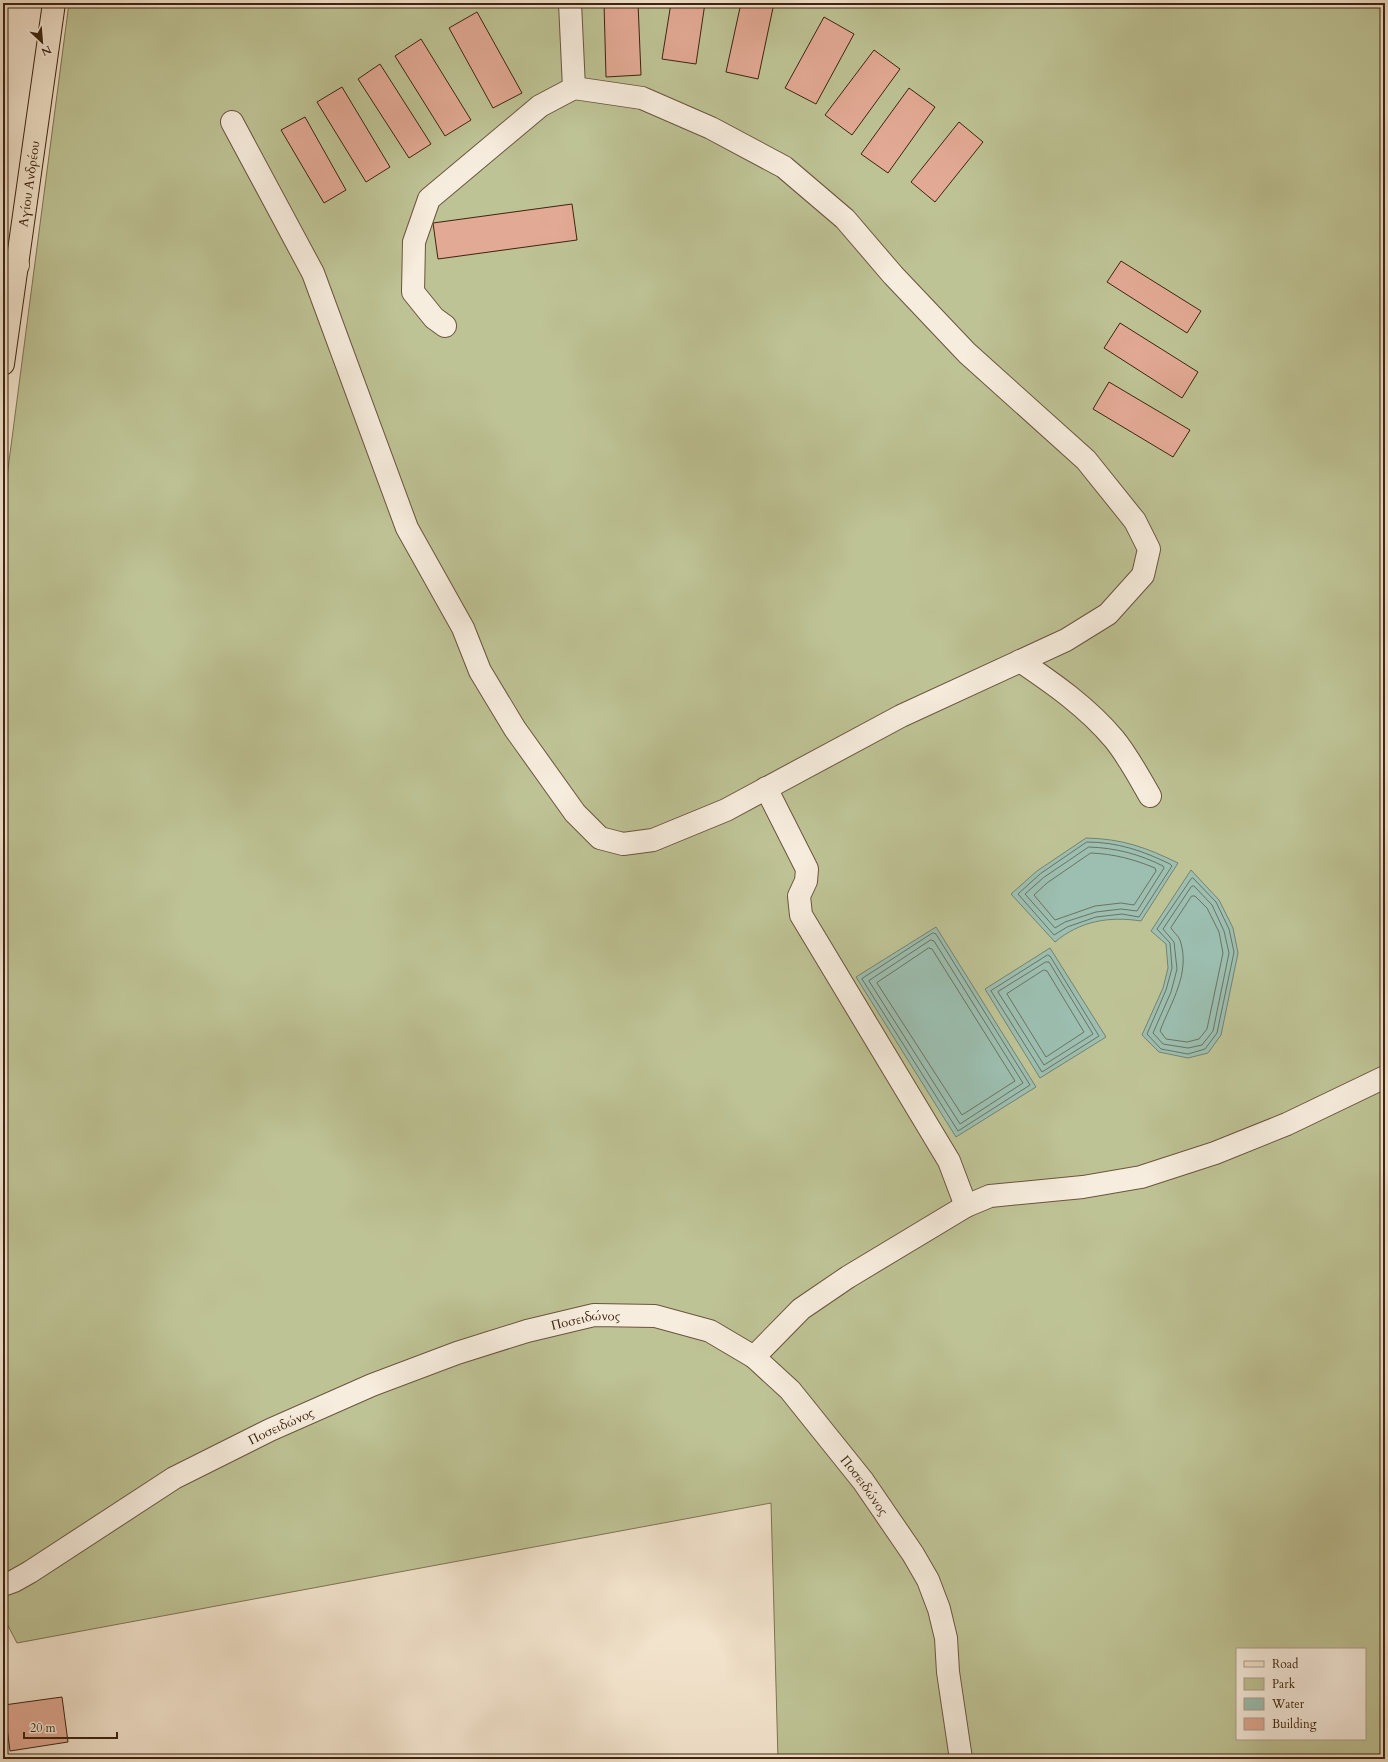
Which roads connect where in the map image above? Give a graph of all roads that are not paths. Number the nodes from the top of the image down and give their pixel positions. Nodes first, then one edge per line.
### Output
1 (54, 3) edge
2 (570, 3) edge
3 (574, 88) junction
4 (232, 122) dead end
5 (10, 265) edge
6 (445, 326) dead end
7 (3, 364) edge
8 (1020, 661) junction
9 (766, 788) junction
10 (1150, 796) dead end
11 (1385, 1077) edge
12 (966, 1206) junction
13 (754, 1357) junction
14 (3, 1585) edge
15 (960, 1759) edge

1 - 5 main road, Αγίου Ανδρέου
2 - 3 street
3 - 6 street
3 - 8 street
4 - 9 street
5 - 7 main road, Αγίου Ανδρέου
8 - 9 street
8 - 10 street
9 - 12 street
11 - 12 street
12 - 13 street
13 - 14 street, Ποσειδώνος
13 - 15 street, Ποσειδώνος

